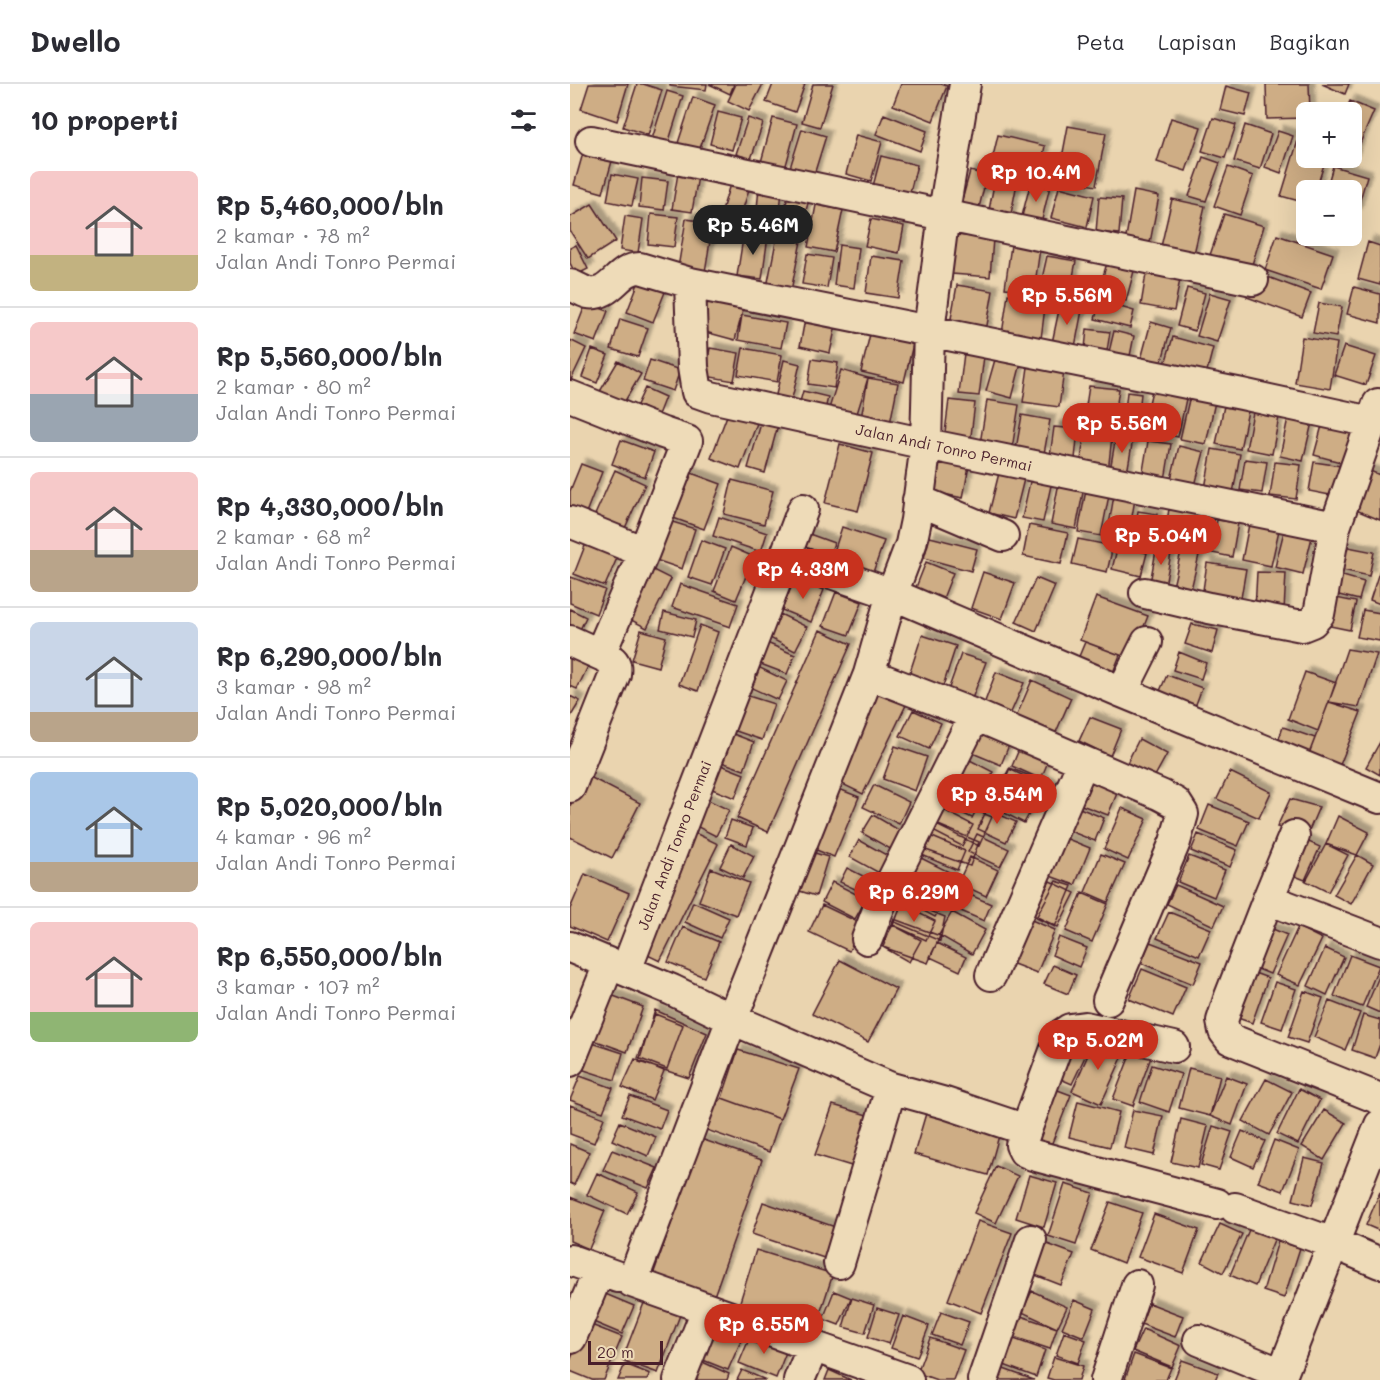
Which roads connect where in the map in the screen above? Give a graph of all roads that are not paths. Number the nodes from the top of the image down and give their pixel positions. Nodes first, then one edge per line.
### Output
1 (965, 84) edge
2 (591, 141) dead end
3 (944, 215) junction
4 (1253, 280) dead end
5 (690, 283) junction
6 (570, 285) edge
7 (929, 331) junction
8 (697, 392) junction
9 (570, 396) edge
10 (1377, 407) edge
11 (687, 441) junction
12 (926, 444) junction
13 (803, 509) dead end
14 (915, 521) junction
15 (570, 522) edge
16 (1335, 526) junction
17 (1003, 536) dead end
18 (644, 552) junction
19 (785, 557) junction
20 (1145, 593) dead end
21 (892, 594) junction
22 (570, 642) edge
23 (1147, 642) dead end
24 (600, 654) junction
25 (868, 674) junction
26 (1122, 692) junction
27 (975, 715) junction
28 (1083, 762) junction
29 (570, 787) edge
30 (1380, 798) edge
31 (1294, 836) dead end
32 (1268, 899) junction
33 (867, 939) dead end
34 (1380, 942) edge
35 (570, 947) edge
36 (617, 967) junction
37 (991, 975) dead end
38 (1108, 1000) dead end
39 (732, 1019) junction
40 (1174, 1047) dead end
41 (570, 1061) edge
42 (891, 1088) junction
43 (1380, 1099) edge
44 (1380, 1125) edge
45 (1026, 1130) junction
46 (1032, 1240) dead end
47 (1333, 1243) junction
48 (570, 1260) edge
49 (839, 1263) dead end
50 (1380, 1263) edge
51 (599, 1270) junction
52 (632, 1282) junction
53 (1137, 1285) dead end
54 (707, 1310) junction
55 (572, 1338) dead end
56 (1199, 1340) dead end
57 (813, 1347) junction
58 (1289, 1377) edge
59 (679, 1380) edge
60 (799, 1380) edge
61 (908, 1380) edge
62 (983, 1380) edge
63 (1106, 1380) edge

1 - 3 street
2 - 3 street
3 - 4 street
3 - 7 street
5 - 6 street
5 - 7 street
5 - 8 street
7 - 10 street
7 - 12 street
8 - 11 street
8 - 12 street, Jalan Andi Tonro Permai
9 - 11 street
10 - 16 street
11 - 18 street
12 - 14 street
12 - 16 street, Jalan Andi Tonro Permai
13 - 19 street, Jalan Andi Tonro Permai
14 - 17 street
14 - 21 street
15 - 18 street
16 - 20 street
18 - 24 street
19 - 21 street
19 - 36 street, Jalan Andi Tonro Permai
21 - 25 street
21 - 26 street
22 - 24 street
23 - 26 street
24 - 29 street
25 - 27 street
25 - 39 street
26 - 30 street
27 - 28 street
27 - 33 street
28 - 37 street
28 - 38 street
31 - 32 street
32 - 34 street
32 - 43 street
35 - 36 street
36 - 39 street
36 - 41 street, Jalan Andi Tonro Permai
39 - 42 street
39 - 52 street
40 - 45 street
42 - 45 street
42 - 49 street
44 - 47 street
45 - 47 street
46 - 62 street
47 - 50 street
47 - 58 street
48 - 51 street
51 - 52 street
51 - 55 street
52 - 54 street
53 - 63 street
54 - 57 street
54 - 59 street
56 - 58 street
57 - 60 street
57 - 61 street

